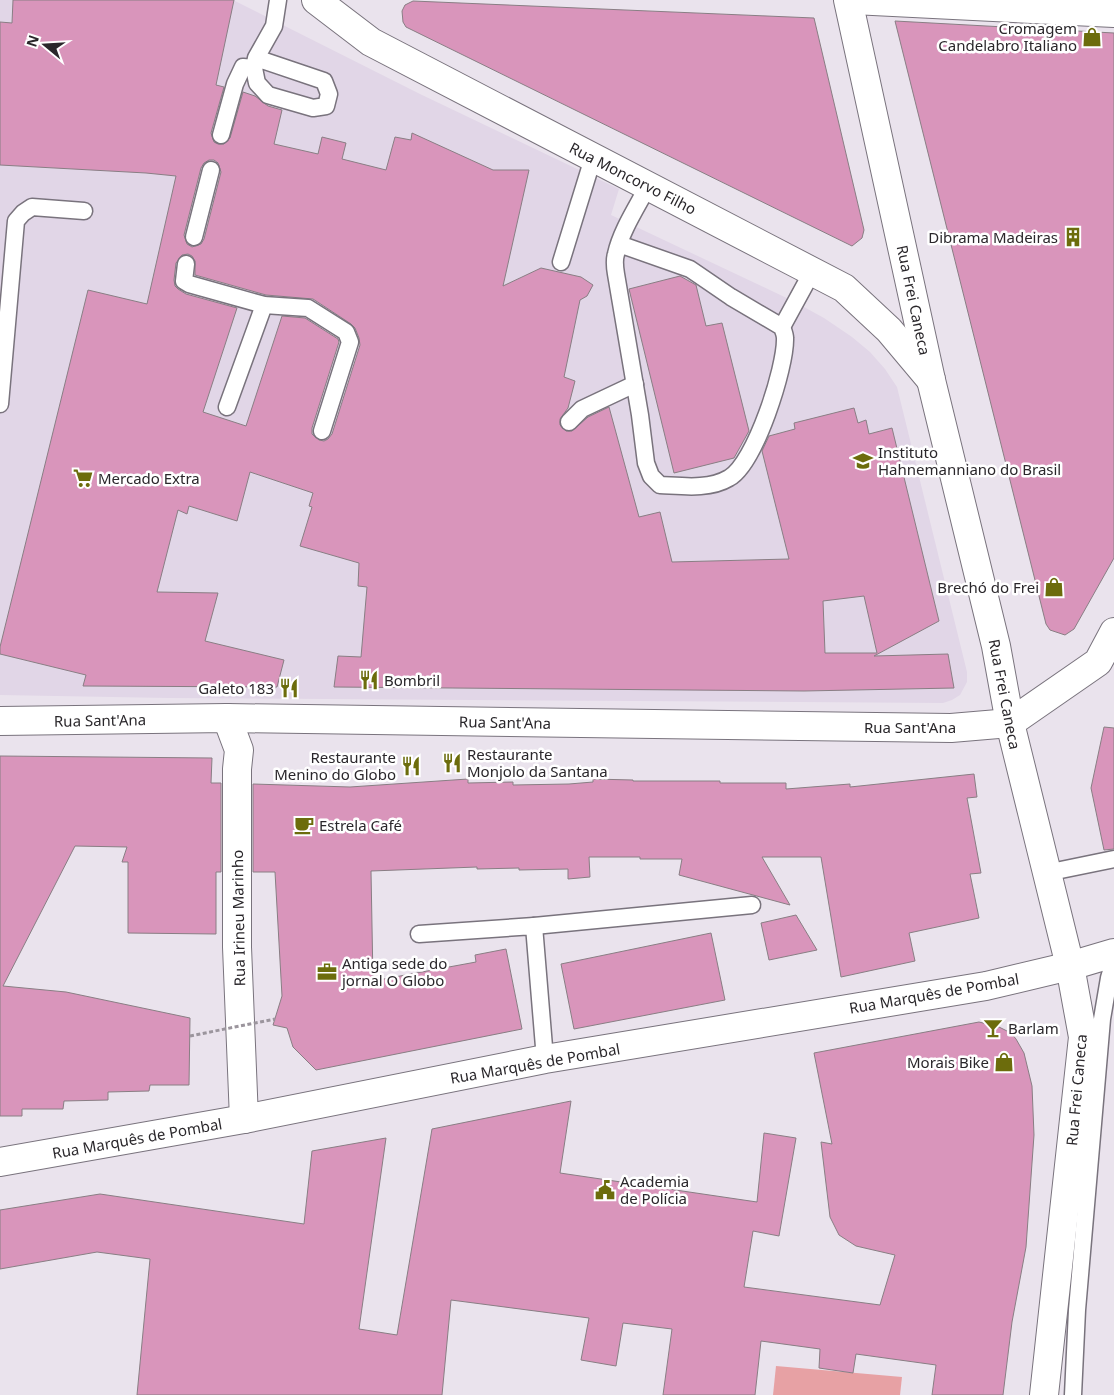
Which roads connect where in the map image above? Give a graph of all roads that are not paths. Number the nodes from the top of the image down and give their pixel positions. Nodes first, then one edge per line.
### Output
1 (278, 0) edge
2 (316, 0) edge
3 (848, 0) edge
4 (853, 0) edge
5 (1114, 13) edge
6 (220, 135) dead end
7 (593, 158) junction
8 (211, 170) dead end
9 (648, 186) junction
10 (84, 211) dead end
11 (194, 237) dead end
12 (619, 244) junction
13 (561, 262) dead end
14 (186, 264) dead end
15 (812, 272) junction
16 (264, 305) junction
17 (782, 327) junction
18 (931, 380) junction
19 (635, 384) junction
20 (0, 404) edge
21 (227, 407) dead end
22 (569, 422) dead end
23 (322, 431) dead end
24 (1114, 632) edge
25 (227, 718) junction
26 (0, 721) edge
27 (1010, 723) junction
28 (1114, 859) edge
29 (1046, 873) junction
30 (752, 905) dead end
31 (534, 926) junction
32 (419, 934) dead end
33 (1114, 954) edge
34 (1114, 961) edge
35 (1070, 966) junction
36 (545, 1059) junction
37 (244, 1119) junction
38 (0, 1162) edge
39 (1044, 1395) edge
40 (1073, 1395) edge

1 - 6 lane
2 - 7 main road, Rua Moncorvo Filho
3 - 18 main road, Rua Frei Caneca
4 - 5 main road
7 - 9 main road, Rua Moncorvo Filho
7 - 13 lane
8 - 11 lane
9 - 12 lane
9 - 15 main road, Rua Moncorvo Filho
10 - 20 lane
12 - 17 lane
12 - 19 lane
14 - 16 lane
15 - 17 lane
15 - 18 main road, Rua Moncorvo Filho
16 - 21 lane
16 - 23 lane
17 - 19 lane
18 - 27 main road, Rua Frei Caneca
19 - 22 lane
24 - 27 main road
25 - 26 main road, Rua Sant'Ana
25 - 27 main road, Rua Sant'Ana
25 - 37 main road, Rua Irineu Marinho
27 - 29 main road, Rua Frei Caneca
28 - 29 lane
29 - 35 main road, Rua Frei Caneca
30 - 31 lane
31 - 32 lane
31 - 36 lane
33 - 35 main road, Rua Marquês de Pombal
34 - 40 lane
35 - 36 main road, Rua Marquês de Pombal
35 - 39 main road, Rua Frei Caneca
36 - 37 main road, Rua Marquês de Pombal
37 - 38 main road, Rua Marquês de Pombal

